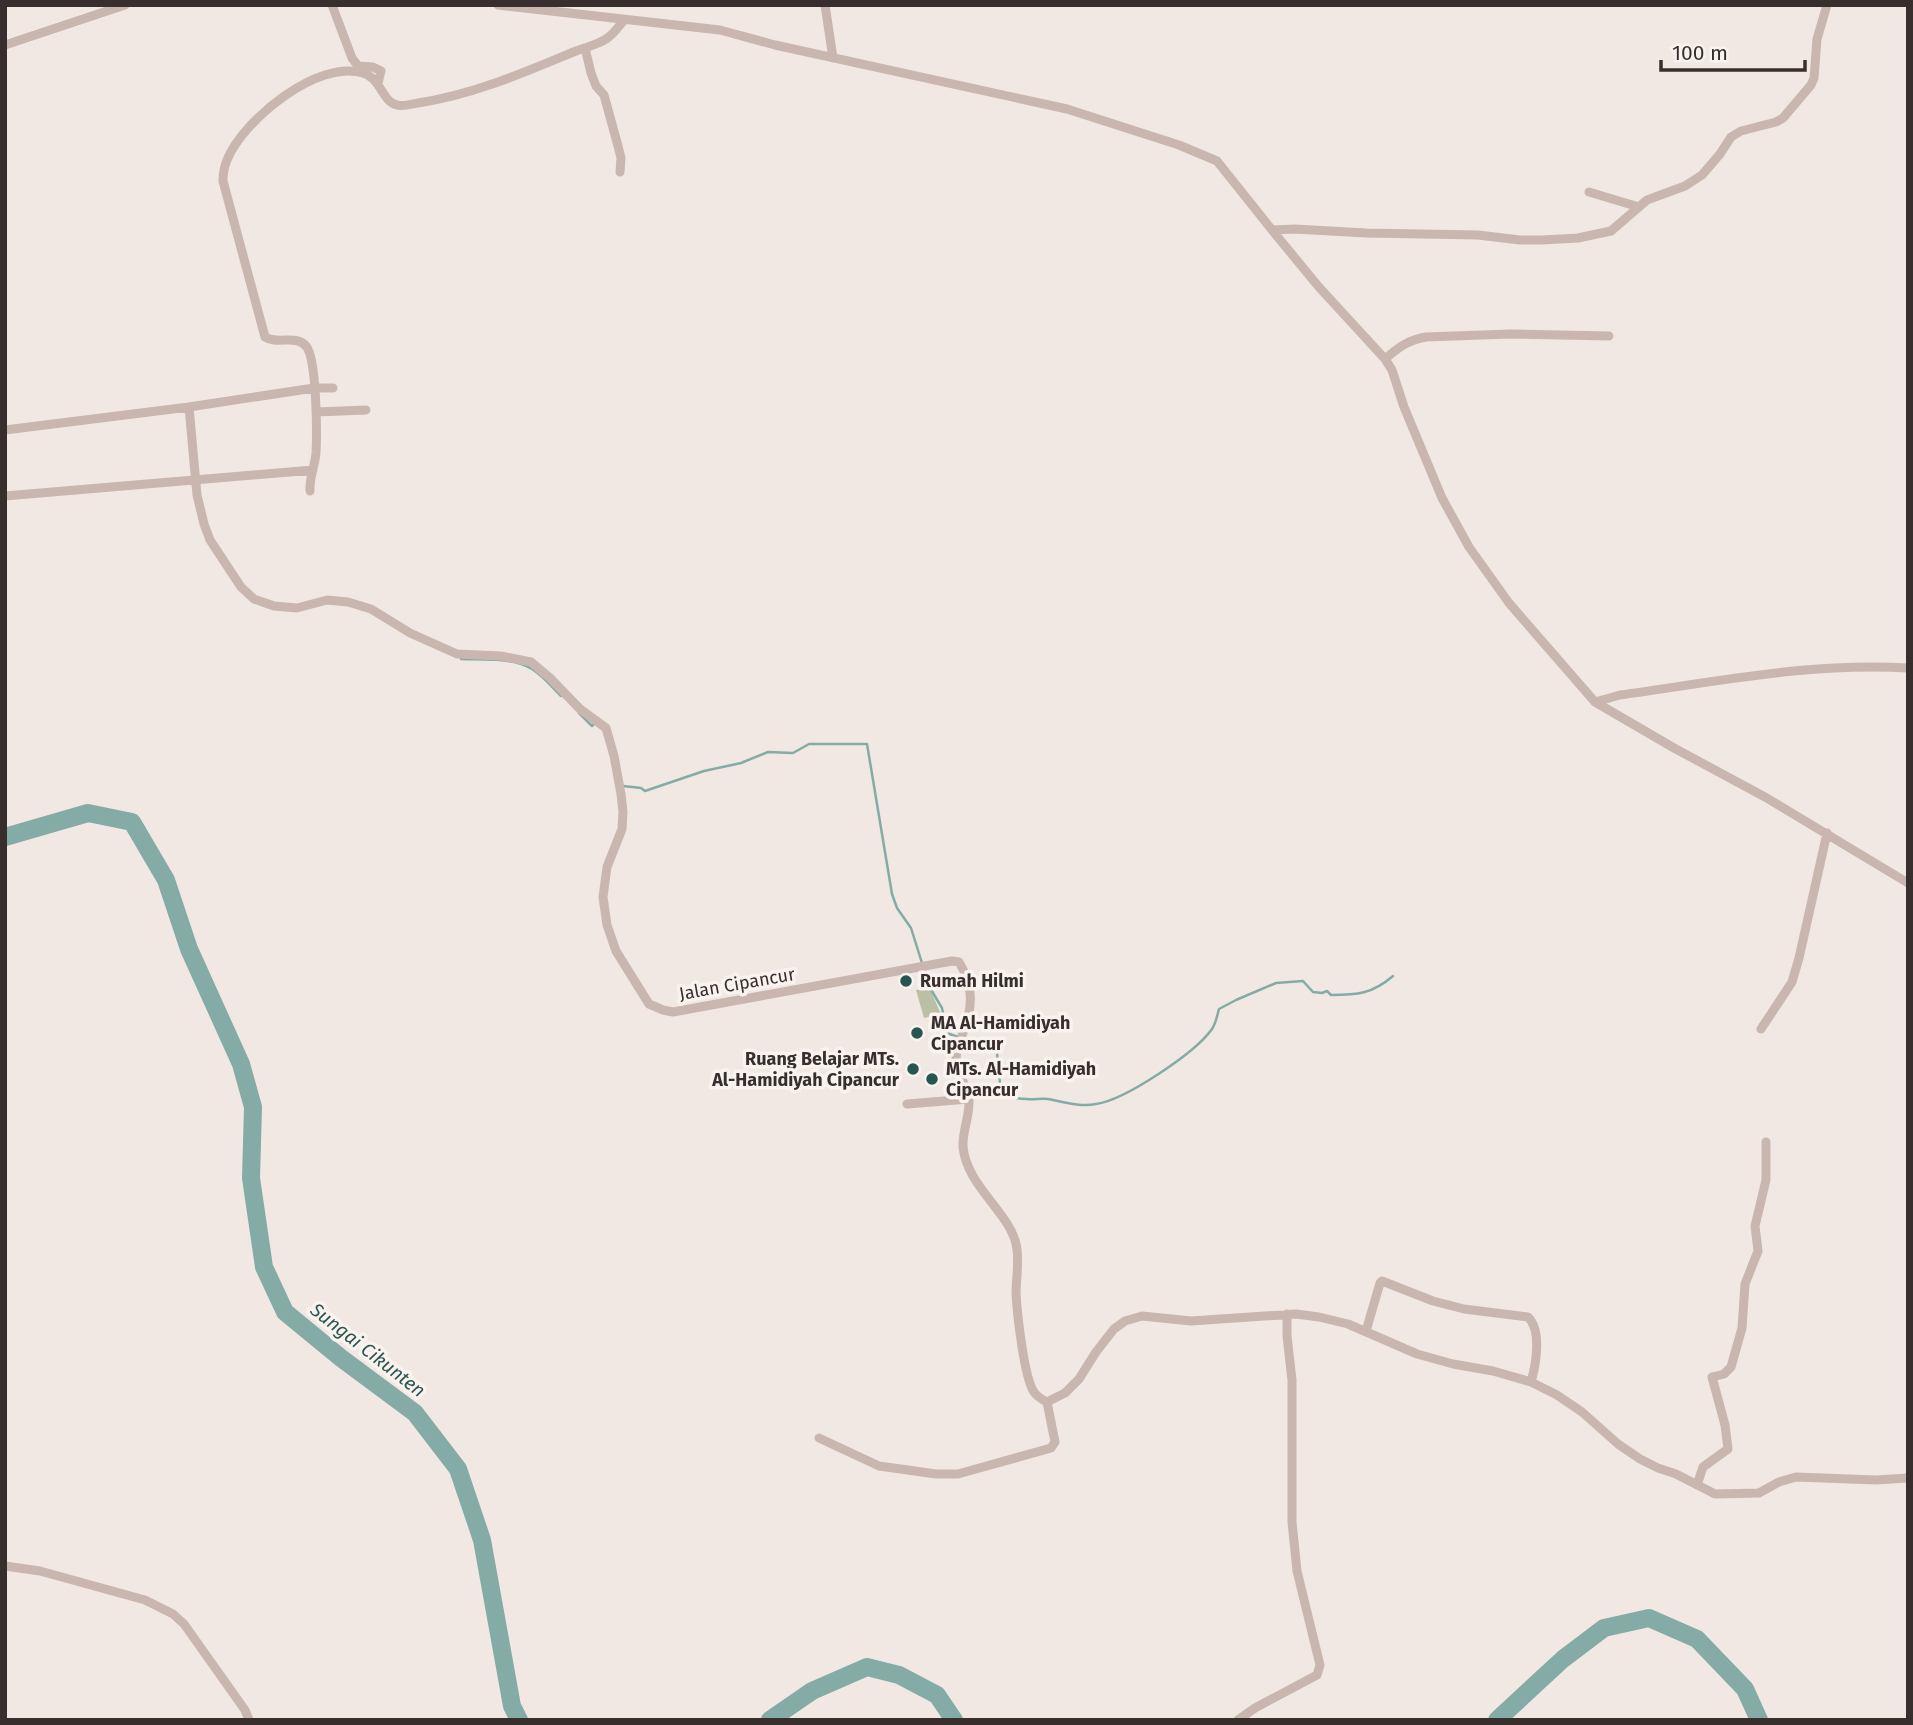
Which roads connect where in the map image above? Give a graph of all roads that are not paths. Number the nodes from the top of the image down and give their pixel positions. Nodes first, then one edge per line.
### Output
1 (125, 5) edge
2 (332, 5) edge
3 (498, 5) edge
4 (825, 5) edge
5 (1827, 5) edge
6 (624, 20) junction
7 (5, 45) edge
8 (585, 48) junction
9 (833, 58) junction
10 (378, 83) junction
11 (620, 172) dead end
12 (1589, 191) dead end
13 (1639, 207) junction
14 (1272, 230) junction
15 (1609, 337) dead end
16 (1385, 359) junction
17 (333, 387) dead end
18 (314, 388) junction
19 (189, 407) junction
20 (366, 410) dead end
21 (316, 412) junction
22 (5, 430) edge
23 (313, 470) junction
24 (195, 480) junction
25 (310, 491) dead end
26 (5, 496) edge
27 (1908, 668) edge
28 (1595, 702) junction
29 (1827, 833) junction
30 (1908, 883) edge
31 (1761, 1029) dead end
32 (969, 1099) junction
33 (907, 1104) dead end
34 (1766, 1142) dead end
35 (1287, 1314) junction
36 (1366, 1331) junction
37 (1531, 1382) junction
38 (1047, 1402) junction
39 (819, 1438) dead end
40 (1908, 1478) edge
41 (1697, 1485) junction
42 (5, 1566) edge
43 (249, 1720) edge
44 (1238, 1720) edge

1 - 7 street
2 - 10 street
3 - 6 street
4 - 9 street
5 - 13 street
6 - 8 street
6 - 9 street
8 - 10 street
8 - 11 street
9 - 14 street
10 - 18 street
12 - 13 street
13 - 14 street
14 - 16 street
15 - 16 street
16 - 28 street
17 - 18 street
18 - 19 street
18 - 21 street
19 - 22 street
19 - 24 street
20 - 21 street
21 - 23 street
23 - 24 street
23 - 25 street
24 - 26 street
24 - 32 street, Jalan Cipancur
27 - 28 street
28 - 29 street
29 - 30 street
29 - 31 street
32 - 33 street
32 - 38 street, Jalan Cipancur
34 - 41 street
35 - 36 street
35 - 38 street
35 - 44 street
36 - 37 street
36 - 37 street
37 - 41 street
38 - 39 street
40 - 41 street
42 - 43 street

